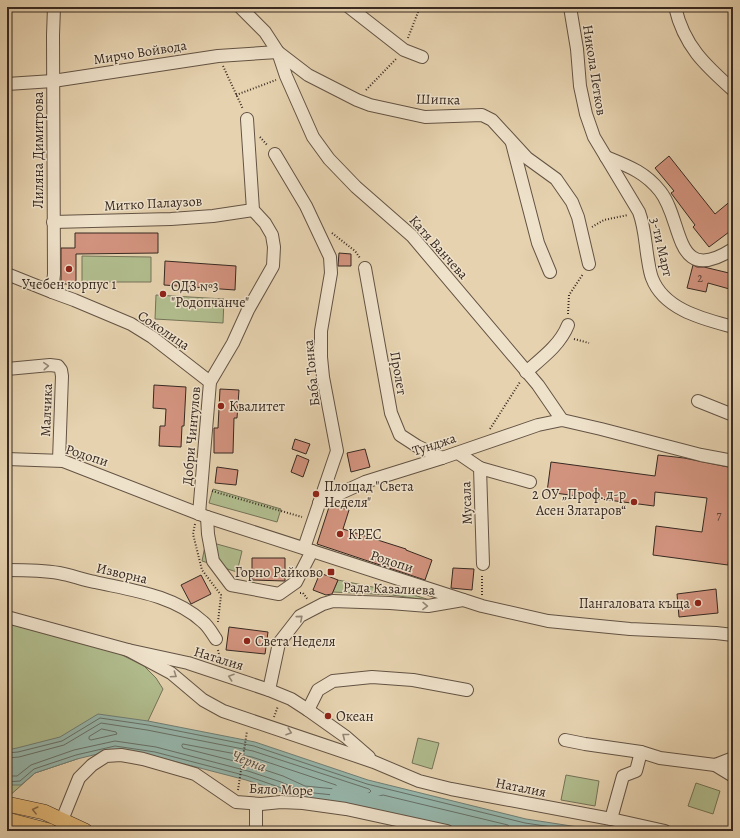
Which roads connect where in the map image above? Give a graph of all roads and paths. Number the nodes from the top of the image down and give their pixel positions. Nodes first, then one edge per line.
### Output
1 (54, 7) edge
2 (241, 7) edge
3 (349, 7) edge
4 (420, 7) edge
5 (570, 7) edge
6 (675, 7) edge
7 (404, 50) junction
8 (278, 52) junction
9 (218, 56) junction
10 (422, 57) dead end
11 (286, 76) junction
12 (53, 81) junction
13 (7, 84) edge
14 (733, 90) edge
15 (357, 100) junction
16 (247, 118) dead end
17 (511, 142) junction
18 (275, 154) dead end
19 (606, 157) junction
20 (253, 210) junction
21 (638, 212) junction
22 (53, 222) junction
23 (332, 233) dead end
24 (582, 233) junction
25 (733, 249) edge
26 (589, 264) joint
27 (365, 268) joint
28 (550, 272) dead end
29 (7, 274) edge
30 (52, 292) junction
31 (733, 327) edge
32 (566, 330) junction
33 (589, 343) dead end
34 (7, 369) edge
35 (526, 372) junction
36 (210, 382) junction
37 (698, 401) dead end
38 (498, 415) dead end
39 (733, 415) edge
40 (562, 420) junction
41 (458, 452) junction
42 (442, 458) junction
43 (7, 459) edge
44 (59, 460) junction
45 (733, 461) edge
46 (480, 468) junction
47 (530, 482) dead end
48 (202, 488) junction
49 (319, 503) junction
50 (203, 515) junction
51 (313, 520) junction
52 (192, 534) dead end
53 (308, 550) junction
54 (483, 564) joint
55 (7, 570) edge
56 (466, 600) junction
57 (482, 606) junction
58 (7, 617) edge
59 (733, 635) edge
60 (216, 639) junction
61 (128, 650) junction
62 (224, 674) junction
63 (269, 690) junction
64 (467, 690) dead end
65 (308, 710) junction
66 (248, 725) dead end
67 (565, 740) dead end
68 (641, 752) junction
69 (733, 758) edge
70 (374, 762) junction
71 (715, 765) junction
72 (733, 776) edge
73 (238, 793) dead end
74 (7, 804) edge
75 (256, 804) junction
76 (611, 819) junction
77 (7, 820) edge
78 (62, 820) junction
79 (49, 831) edge
80 (85, 831) edge
81 (256, 831) edge
82 (447, 831) edge
83 (665, 831) edge

1 - 12 street, Лиляна Димитрова
2 - 8 street, Шипка
3 - 7 street
4 - 7 path
5 - 19 street, Никола Петков
6 - 14 street
7 - 10 street
7 - 15 path
8 - 9 street, Мирчо Войвода
8 - 11 street, Катя Ванчева
8 - 15 street, Шипка
9 - 11 path
9 - 12 street, Мирчо Войвода
11 - 35 street, Катя Ванчева
12 - 13 street, Мирчо Войвода
12 - 22 street, Лиляна Димитрова
15 - 17 street, Шипка
16 - 20 street
17 - 24 street, Шипка
17 - 28 street
18 - 49 street, Баба Тонка
19 - 21 street, 3-ти Март
19 - 25 street
20 - 22 street, Митко Палаузов
20 - 36 street, Добри Чинтулов
21 - 24 path
21 - 31 street, 3-ти Март
22 - 30 street, Лиляна Димитрова
23 - 27 path
24 - 26 street, Шипка
26 - 32 path
27 - 42 street, Пролет
29 - 30 street, Соколица
30 - 36 street, Соколица
32 - 33 path
32 - 35 street
34 -> 44 street, Малчика
35 - 38 path
35 - 40 street, Катя Ванчева
36 - 48 street, Добри Чинтулов
37 - 39 street
40 - 41 street, Тунджа
40 - 45 street
41 - 42 street, Тунджа
41 - 46 street, Мусала
42 - 49 street, Тунджа
43 - 44 street, Родопи
44 - 50 street, Родопи
46 - 47 street
46 - 54 street, Мусала
48 - 50 street, Добри Чинтулов
48 - 51 path
49 - 51 street, Баба Тонка
50 - 53 street, Родопи
50 - 53 street, Добри Чинтулов
51 - 53 street, Баба Тонка
52 - 60 path
53 - 56 street, Родопи
54 - 57 path
55 - 60 street, Изворна
56 - 57 street, Родопи
63 -> 56 street, Рада Казалиева
57 - 59 street, Родопи
58 - 61 street, Наталия
60 - 62 path
61 - 62 street, Наталия
61 -> 70 street, Наталия
63 -> 62 street, Наталия
63 - 65 street, Наталия
64 - 65 street
70 -> 65 street, Наталия
66 - 73 path
67 - 68 street
68 - 71 street
68 - 76 street
69 - 71 street
70 - 76 street, Наталия
71 - 72 street
78 -> 74 main road
75 - 78 street, Бяло Море
75 - 81 street
75 - 82 street, Бяло Море
76 - 83 street, Наталия
77 - 79 main road
78 - 80 main road

